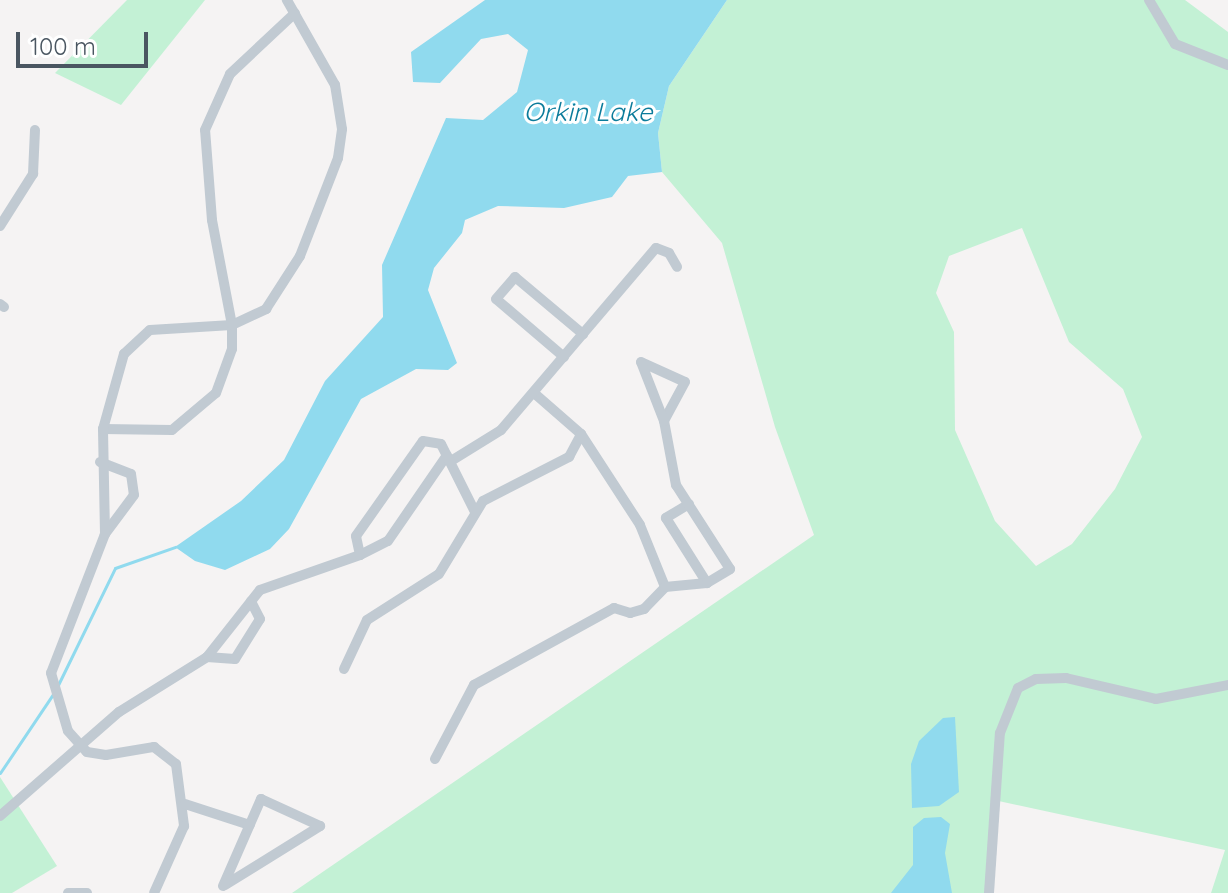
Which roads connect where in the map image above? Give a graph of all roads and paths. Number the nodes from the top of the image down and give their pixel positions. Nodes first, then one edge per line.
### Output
1 (287, 0) edge
2 (1149, 0) edge
3 (295, 13) junction
4 (1228, 65) edge
5 (35, 130) dead end
6 (0, 226) edge
7 (677, 267) dead end
8 (232, 325) junction
9 (583, 334) junction
10 (564, 357) junction
11 (534, 393) junction
12 (664, 421) junction
13 (103, 429) junction
14 (581, 434) junction
15 (449, 458) junction
16 (100, 462) junction
17 (689, 504) junction
18 (475, 512) junction
19 (105, 534) junction
20 (360, 555) junction
21 (707, 583) junction
22 (665, 587) junction
23 (251, 601) junction
24 (207, 657) junction
25 (344, 669) dead end
26 (1228, 685) edge
27 (78, 744) junction
28 (435, 759) dead end
29 (185, 804) junction
30 (0, 816) edge
31 (250, 825) junction
32 (68, 893) edge
33 (87, 893) edge
34 (154, 893) edge
35 (989, 893) edge

1 - 3 street
2 - 4 street
3 - 8 street
3 - 8 street
5 - 6 street
7 - 9 street
8 - 13 street
8 - 13 street
9 - 10 street
9 - 10 street
10 - 11 street
11 - 14 street
11 - 15 street
12 - 12 street
12 - 17 street
13 - 16 street
14 - 18 street
14 - 22 street
15 - 18 street
15 - 20 street
15 - 20 street
16 - 19 street
16 - 19 street
17 - 21 street
17 - 21 street
18 - 25 street
19 - 27 street
20 - 23 street
21 - 22 street
22 - 28 street
23 - 24 street
23 - 24 street
24 - 27 street
26 - 35 street
27 - 29 street
27 - 30 street
29 - 31 street
29 - 34 street
31 - 31 street
32 - 33 street

